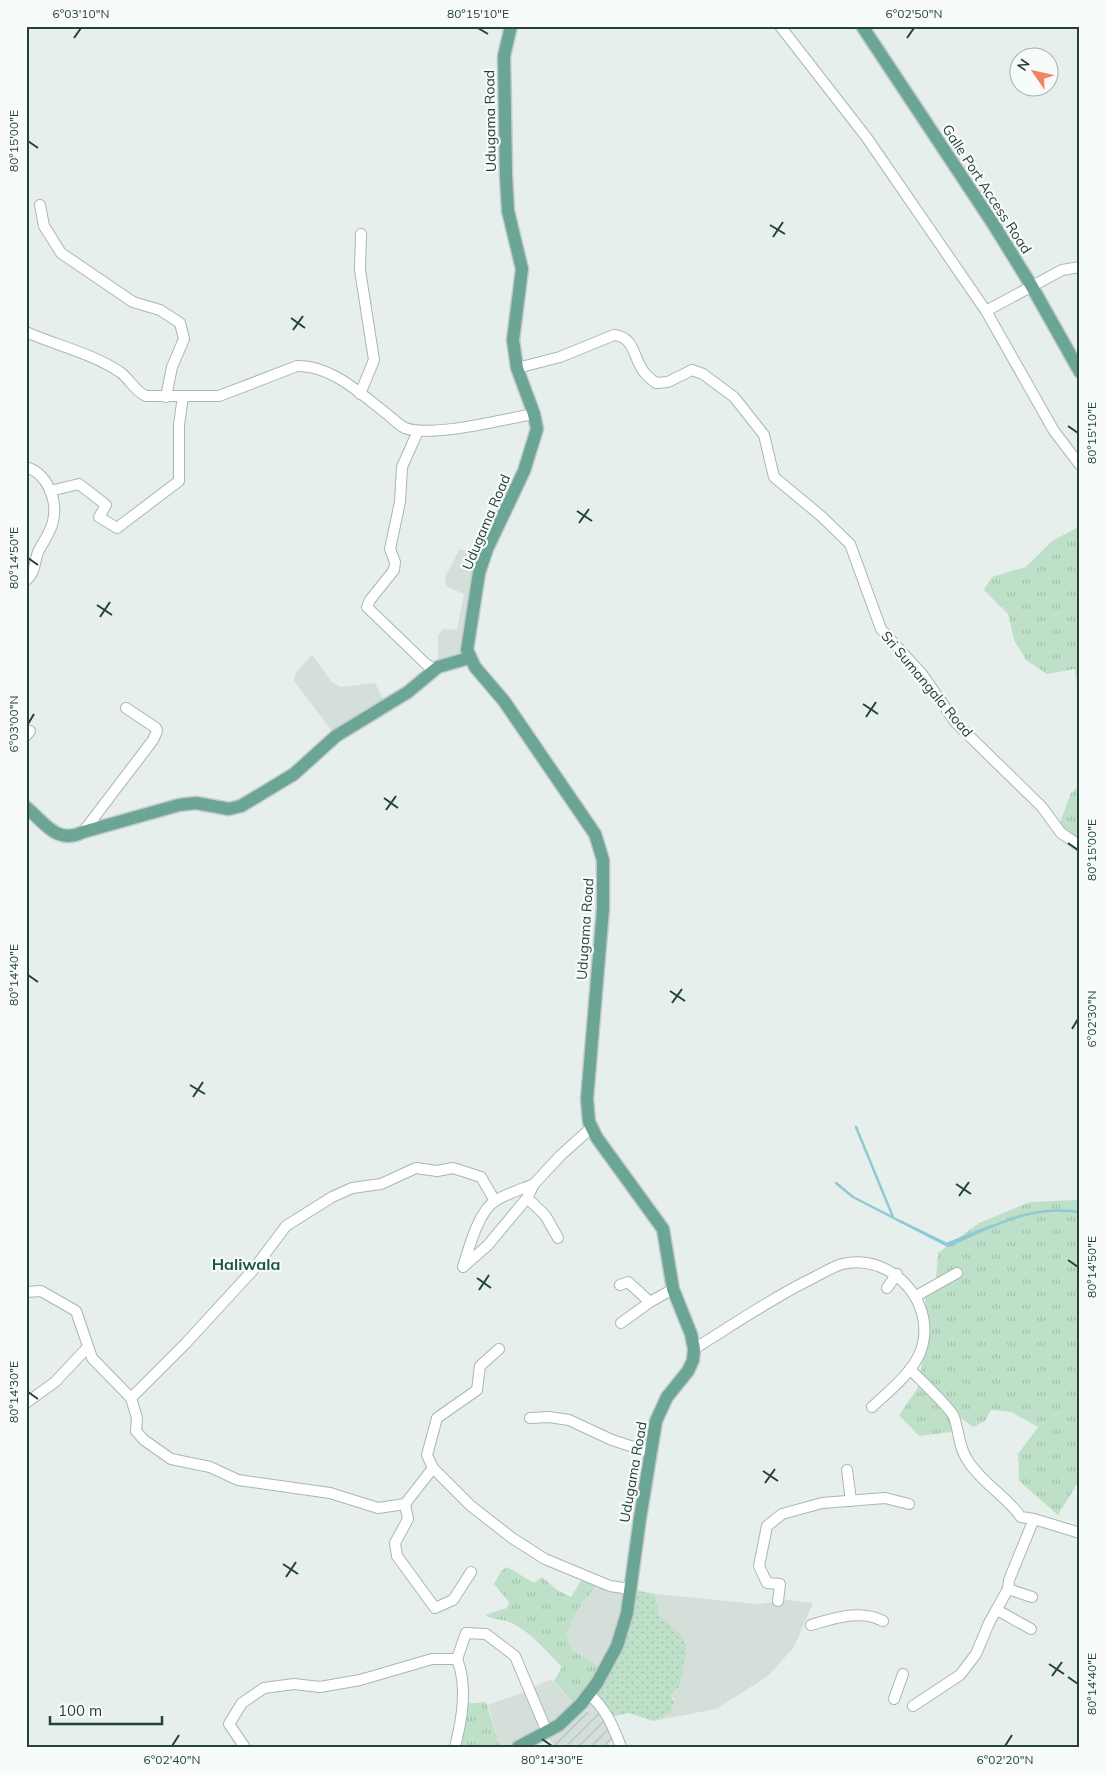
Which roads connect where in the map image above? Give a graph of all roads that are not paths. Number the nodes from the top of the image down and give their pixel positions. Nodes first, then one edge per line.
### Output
1 (511, 26) edge
2 (780, 26) edge
3 (862, 26) edge
4 (40, 205) dead end
5 (361, 234) dead end
6 (1080, 267) edge
7 (1031, 285) junction
8 (986, 311) junction
9 (26, 332) edge
10 (517, 368) junction
11 (1080, 372) edge
12 (360, 394) junction
13 (183, 396) junction
14 (166, 397) junction
15 (534, 414) junction
16 (418, 431) junction
17 (1080, 465) edge
18 (26, 467) edge
19 (50, 490) junction
20 (26, 580) edge
21 (470, 658) junction
22 (438, 667) junction
23 (126, 708) dead end
24 (26, 807) edge
25 (83, 832) junction
26 (1080, 846) edge
27 (591, 1128) junction
28 (534, 1184) junction
29 (527, 1198) junction
30 (495, 1201) junction
31 (558, 1238) dead end
32 (957, 1273) dead end
33 (897, 1274) junction
34 (620, 1285) dead end
35 (887, 1288) dead end
36 (673, 1289) junction
37 (26, 1292) edge
38 (916, 1296) junction
39 (650, 1302) junction
40 (621, 1323) dead end
41 (88, 1348) junction
42 (500, 1349) dead end
43 (694, 1350) junction
44 (910, 1369) junction
45 (130, 1398) junction
46 (26, 1403) edge
47 (872, 1407) dead end
48 (530, 1418) dead end
49 (652, 1454) junction
50 (432, 1468) junction
51 (847, 1470) dead end
52 (851, 1501) junction
53 (405, 1504) junction
54 (909, 1504) dead end
55 (1034, 1519) junction
56 (1080, 1533) edge
57 (471, 1572) dead end
58 (1008, 1585) junction
59 (630, 1589) junction
60 (1032, 1597) dead end
61 (778, 1601) dead end
62 (997, 1610) junction
63 (883, 1621) dead end
64 (811, 1625) dead end
65 (1031, 1629) dead end
66 (458, 1659) junction
67 (903, 1674) dead end
68 (589, 1694) junction
69 (894, 1699) dead end
70 (913, 1706) dead end
71 (547, 1732) junction
72 (244, 1746) edge
73 (455, 1747) edge
74 (518, 1747) edge
75 (621, 1747) edge

1 - 10 main road, Udugama Road
2 - 8 street
3 - 7 main road, Galle Port Access Road
4 - 14 street
5 - 12 street
6 - 7 street
7 - 8 street
7 - 11 main road, Galle Port Access Road
8 - 17 street
9 - 14 street
10 - 15 main road, Udugama Road
10 - 26 street, Sri Sumangala Road
12 - 13 street
12 - 16 street
13 - 14 street
13 - 19 street
15 - 16 street
15 - 21 main road, Udugama Road
16 - 22 street
18 - 19 street
19 - 20 street
21 - 22 main road
21 - 27 main road, Udugama Road
22 - 25 main road
23 - 25 street
24 - 25 main road
27 - 28 street
27 - 36 main road, Udugama Road
28 - 29 street
28 - 30 street
29 - 30 street
29 - 31 street
30 - 45 street
32 - 38 street
33 - 35 street
33 - 38 street
33 - 43 street
34 - 39 street
36 - 39 street
36 - 43 main road, Udugama Road
37 - 41 street
38 - 44 street
39 - 40 street
41 - 45 street
41 - 46 street
42 - 50 street
43 - 49 main road, Udugama Road
44 - 47 street
44 - 55 street
45 - 53 street
48 - 49 street
49 - 59 main road, Udugama Road
50 - 53 street
50 - 59 street
51 - 52 street
52 - 54 street
52 - 61 street
53 - 57 street
55 - 56 street
55 - 58 street
58 - 60 street
58 - 62 street
59 - 68 main road, Udugama Road
62 - 65 street
62 - 70 street
63 - 64 street
66 - 71 street
66 - 72 street
66 - 73 street
67 - 69 street
68 - 71 main road, Udugama Road
68 - 75 street
71 - 74 main road, Udugama Road

